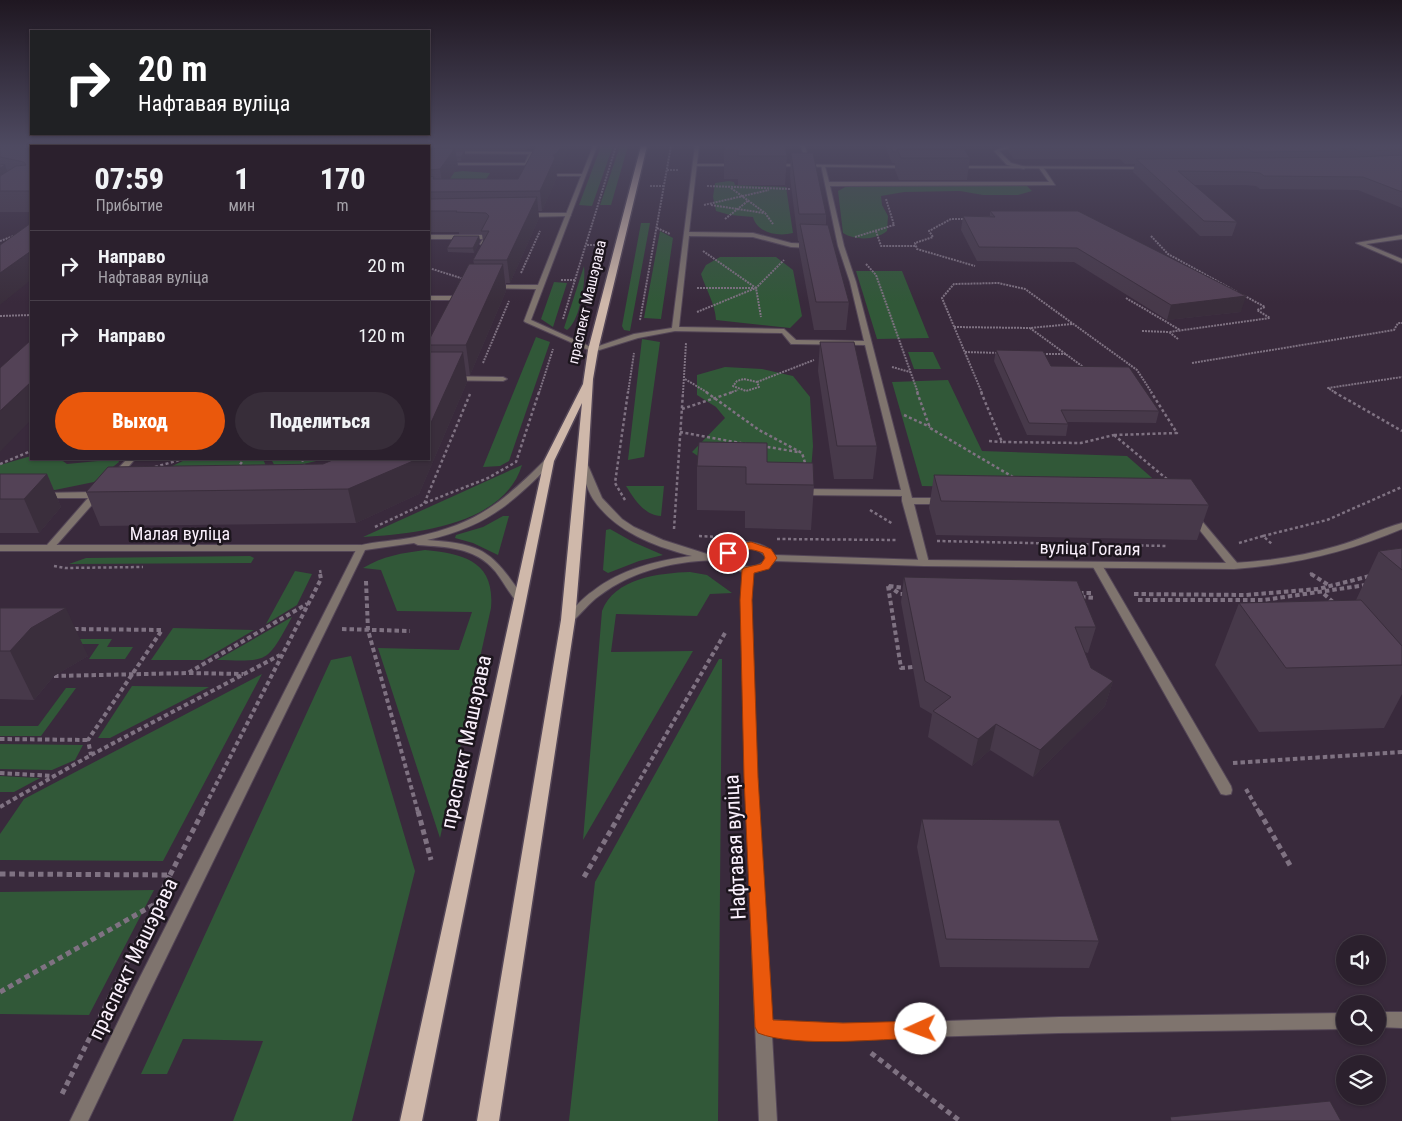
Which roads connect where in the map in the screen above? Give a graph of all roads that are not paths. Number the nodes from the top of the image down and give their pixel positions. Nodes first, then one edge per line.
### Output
1 (575, 198) edge
2 (631, 198) edge
3 (692, 198) edge
4 (831, 198) edge
5 (568, 215) junction
6 (516, 216) edge
7 (688, 234) junction
8 (430, 237) edge
9 (1402, 237) edge
10 (840, 243) junction
11 (817, 246) edge
12 (833, 246) edge
13 (479, 254) edge
14 (1402, 261) edge
15 (466, 279) edge
16 (488, 287) edge
17 (539, 287) junction
18 (430, 298) edge
19 (455, 298) junction
20 (451, 307) edge
21 (675, 329) junction
22 (868, 343) junction
23 (593, 350) junction
24 (430, 378) edge
25 (504, 379) dead end
26 (588, 379) junction
27 (130, 460) edge
28 (549, 461) junction
29 (583, 463) junction
30 (796, 486) edge
31 (114, 494) edge
32 (94, 495) junction
33 (28, 496) edge
34 (906, 497) junction
35 (954, 501) edge
36 (1189, 511) edge
37 (1402, 526) edge
38 (412, 542) junction
39 (50, 547) junction
40 (0, 548) edge
41 (361, 548) junction
42 (706, 556) junction
43 (726, 556) junction
44 (771, 558) junction
45 (924, 563) junction
46 (1097, 565) junction
47 (1234, 566) junction
48 (748, 570) junction
49 (519, 598) junction
50 (568, 620) junction
51 (1226, 790) dead end
52 (1336, 1020) edge
53 (1386, 1020) edge
54 (1402, 1020) edge
55 (764, 1027) junction
56 (79, 1121) edge
57 (411, 1121) edge
58 (488, 1121) edge
59 (768, 1121) edge

1 - 5 street
2 - 23 main road, праспект Машэрава
3 - 7 street
4 - 10 street
5 - 6 street
5 - 17 street
7 - 11 street
7 - 21 street
8 - 13 street
9 - 14 street
10 - 12 street
10 - 22 street
15 - 19 street
16 - 17 street
17 - 23 street
18 - 19 street
19 - 20 street
21 - 22 street
21 - 23 street
22 - 34 street
23 - 26 main road, праспект Машэрава
24 - 25 street
26 - 28 main road, праспект Машэрава
26 - 29 main road, праспект Машэрава
27 - 32 street
28 - 38 street
28 - 49 main road, праспект Машэрава
29 - 42 street
29 - 50 main road, праспект Машэрава
30 - 34 street
31 - 32 street
32 - 33 street
32 - 39 street
34 - 35 street
34 - 45 street
36 - 47 street
37 - 47 street, вуліца Гогаля
38 - 41 street, Малая вуліца
38 - 49 street
39 - 40 street, Малая вуліца
39 - 41 street, Малая вуліца
41 - 56 street, праспект Машэрава
42 - 43 street
42 - 50 street
43 - 44 street
43 - 48 street
44 - 45 street, вуліца Гогаля
44 - 48 street
45 - 46 street, вуліца Гогаля
46 - 47 street, вуліца Гогаля
46 - 51 street
48 - 55 street, Нафтавая вуліца
49 - 57 main road, праспект Машэрава
50 - 58 main road, праспект Машэрава
52 - 55 street
53 - 54 street
55 - 59 street, Нафтавая вуліца

